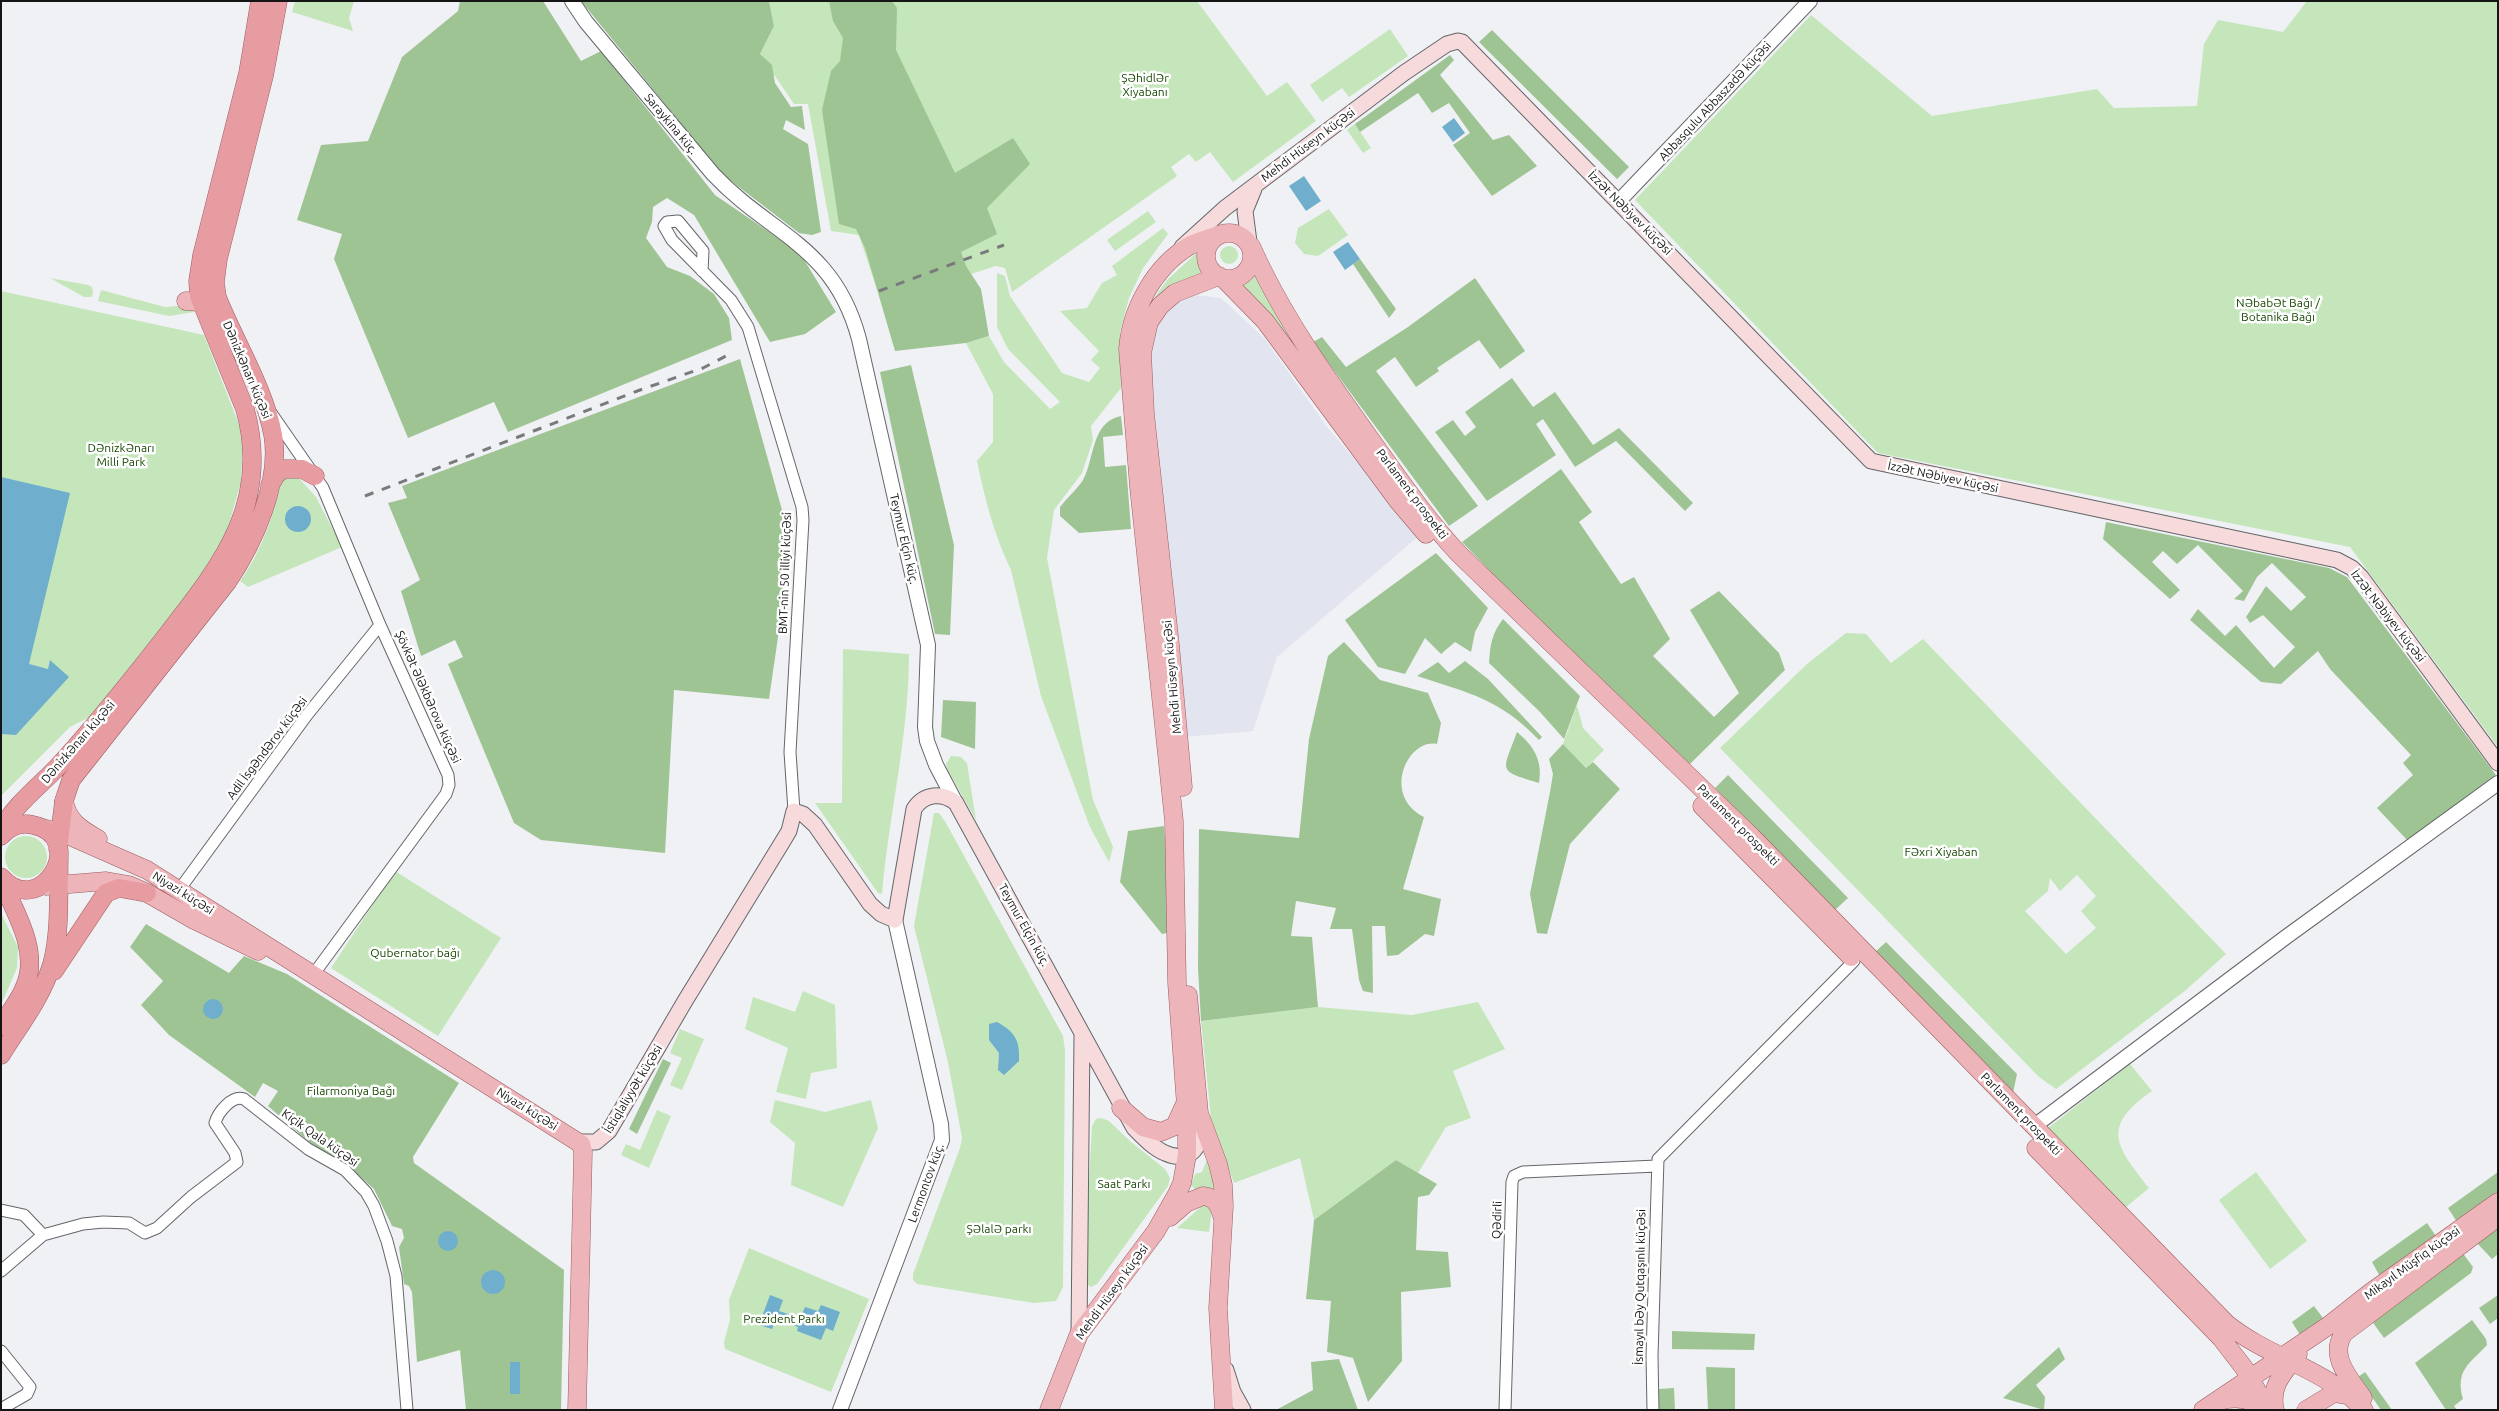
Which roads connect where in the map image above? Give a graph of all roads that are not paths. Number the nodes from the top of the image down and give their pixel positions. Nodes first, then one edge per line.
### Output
1 (260, 1) edge
2 (278, 1) edge
3 (572, 1) edge
4 (1810, 1) edge
5 (1458, 40) joint
6 (1257, 183) junction
7 (1619, 201) junction
8 (1225, 208) junction
9 (1212, 241) junction
10 (1250, 244) junction
11 (1168, 263) junction
12 (702, 271) dead end
13 (1221, 277) junction
14 (195, 297) junction
15 (220, 306) junction
16 (858, 335) joint
17 (263, 402) junction
18 (319, 482) junction
19 (269, 488) junction
20 (380, 625) junction
21 (2498, 763) edge
22 (2498, 783) edge
23 (64, 801) junction
24 (956, 803) junction
25 (794, 811) junction
26 (1, 830) edge
27 (1, 836) edge
28 (59, 846) junction
29 (147, 870) junction
30 (1, 879) edge
31 (58, 885) junction
32 (38, 887) junction
33 (179, 890) junction
34 (147, 893) junction
35 (895, 920) junction
36 (1854, 961) junction
37 (317, 977) junction
38 (42, 988) junction
39 (1, 1026) edge
40 (1082, 1032) junction
41 (1, 1056) edge
42 (1185, 1096) junction
43 (1121, 1108) junction
44 (1201, 1120) junction
45 (2033, 1127) junction
46 (579, 1142) junction
47 (1186, 1155) junction
48 (1657, 1166) junction
49 (2498, 1202) edge
50 (1, 1210) edge
51 (2498, 1217) edge
52 (1224, 1220) junction
53 (1156, 1231) junction
54 (43, 1235) junction
55 (1, 1271) edge
56 (1079, 1334) junction
57 (1220, 1348) junction
58 (2230, 1349) junction
59 (1, 1351) edge
60 (2285, 1360) junction
61 (2249, 1378) junction
62 (2351, 1396) junction
63 (2207, 1407) edge
64 (1, 1409) edge
65 (407, 1410) edge
66 (577, 1410) edge
67 (840, 1410) edge
68 (1049, 1410) edge
69 (1224, 1410) edge
70 (1243, 1410) edge
71 (1505, 1410) edge
72 (1652, 1410) edge
73 (2266, 1410) edge
74 (2275, 1410) edge
75 (2306, 1410) edge
76 (2364, 1410) edge
77 (2371, 1410) edge

1 - 14 highway, Dənizkənarı küçəsi
2 - 15 highway, Dənizkənarı küçəsi
3 - 16 street, Saraykina küç.
4 - 7 street, Abbasqulu Abbaszadə küçəsi
5 - 6 main road, Mehdi Hüseyn küçəsi
5 - 7 main road, İzzət Nəbiyev küçəsi
6 - 8 main road, Mehdi Hüseyn küçəsi
6 - 10 main road
7 - 21 main road, İzzət Nəbiyev küçəsi
8 - 9 main road
8 - 11 main road, Mehdi Hüseyn küçəsi
9 - 10 main road
9 - 11 main road, Mehdi Hüseyn küçəsi
9 - 13 main road
10 - 13 main road
10 - 45 main road, Parlament prospekti
11 - 42 main road, Mehdi Hüseyn küçəsi
12 - 25 street, BMT-nin 50 illiyi küçəsi
13 - 36 main road, Parlament prospekti
13 - 44 main road, Mehdi Hüseyn küçəsi
14 - 15 main road
14 - 26 highway, Dənizkənarı küçəsi
15 - 17 highway, Dənizkənarı küçəsi
16 - 24 street, Teymur Elçin küç.
17 - 18 street, Şövkət Ələkbərova küçəsi
17 - 19 highway, Dənizkənarı küçəsi
18 - 19 highway
18 - 20 street, Şövkət Ələkbərova küçəsi
19 - 23 highway, Dənizkənarı küçəsi
20 - 33 street, Adil İsgəndərov küçəsi
20 - 37 street, Şövkət Ələkbərova küçəsi
22 - 45 street
23 - 28 highway, Dənizkənarı küçəsi
23 - 29 main road
24 - 35 main road, Lermontov küç.
24 - 40 main road, Teymur Elçin küç.
25 - 35 main road
25 - 46 main road, İstiqlaliyyət küçəsi
27 - 28 highway
28 - 29 main road, Niyazi küçəsi
28 - 31 highway
28 - 32 highway
29 - 33 main road, Niyazi küçəsi
30 - 32 highway
30 - 39 highway
31 - 32 main road, Niyazi küçəsi
31 - 34 main road, Niyazi küçəsi
31 - 38 highway
33 - 37 main road, Niyazi küçəsi
34 - 37 main road, Niyazi küçəsi
34 - 38 highway
35 - 67 street, Lermontov küç.
36 - 48 street
36 - 58 main road, Parlament prospekti
37 - 46 main road, Niyazi küçəsi
38 - 41 highway
40 - 43 main road
40 - 56 main road
42 - 43 main road
42 - 47 main road
43 - 47 main road
44 - 47 main road
44 - 52 main road, Mehdi Hüseyn küçəsi
45 - 60 main road, Parlament prospekti
46 - 66 main road
47 - 53 main road
48 - 71 street, Qədirli
48 - 72 street, İsmayıl bəy Qutqaşınlı küçəsi
49 - 60 main road, Mikayıl Müşfiq küçəsi
50 - 54 street
51 - 77 main road, Mikayıl Müşfiq küçəsi
52 - 53 main road
52 - 57 main road, Mehdi Hüseyn küçəsi
53 - 56 main road, Mehdi Hüseyn küçəsi
54 - 55 street
54 - 65 street, Kiçik Qala küçəsi
56 - 68 main road, Mehdi Hüseyn küçəsi
57 - 69 main road, Mehdi Hüseyn küçəsi
57 - 70 main road
58 - 61 main road, Parlament prospekti
58 - 63 main road
59 - 64 street
60 - 61 main road, Mikayıl Müşfiq küçəsi
60 - 62 main road, Parlament prospekti
60 - 74 main road
61 - 63 main road, Mikayıl Müşfiq küçəsi
61 - 73 main road, Parlament prospekti
62 - 75 main road
62 - 76 main road, Parlament prospekti
63 - 73 main road

